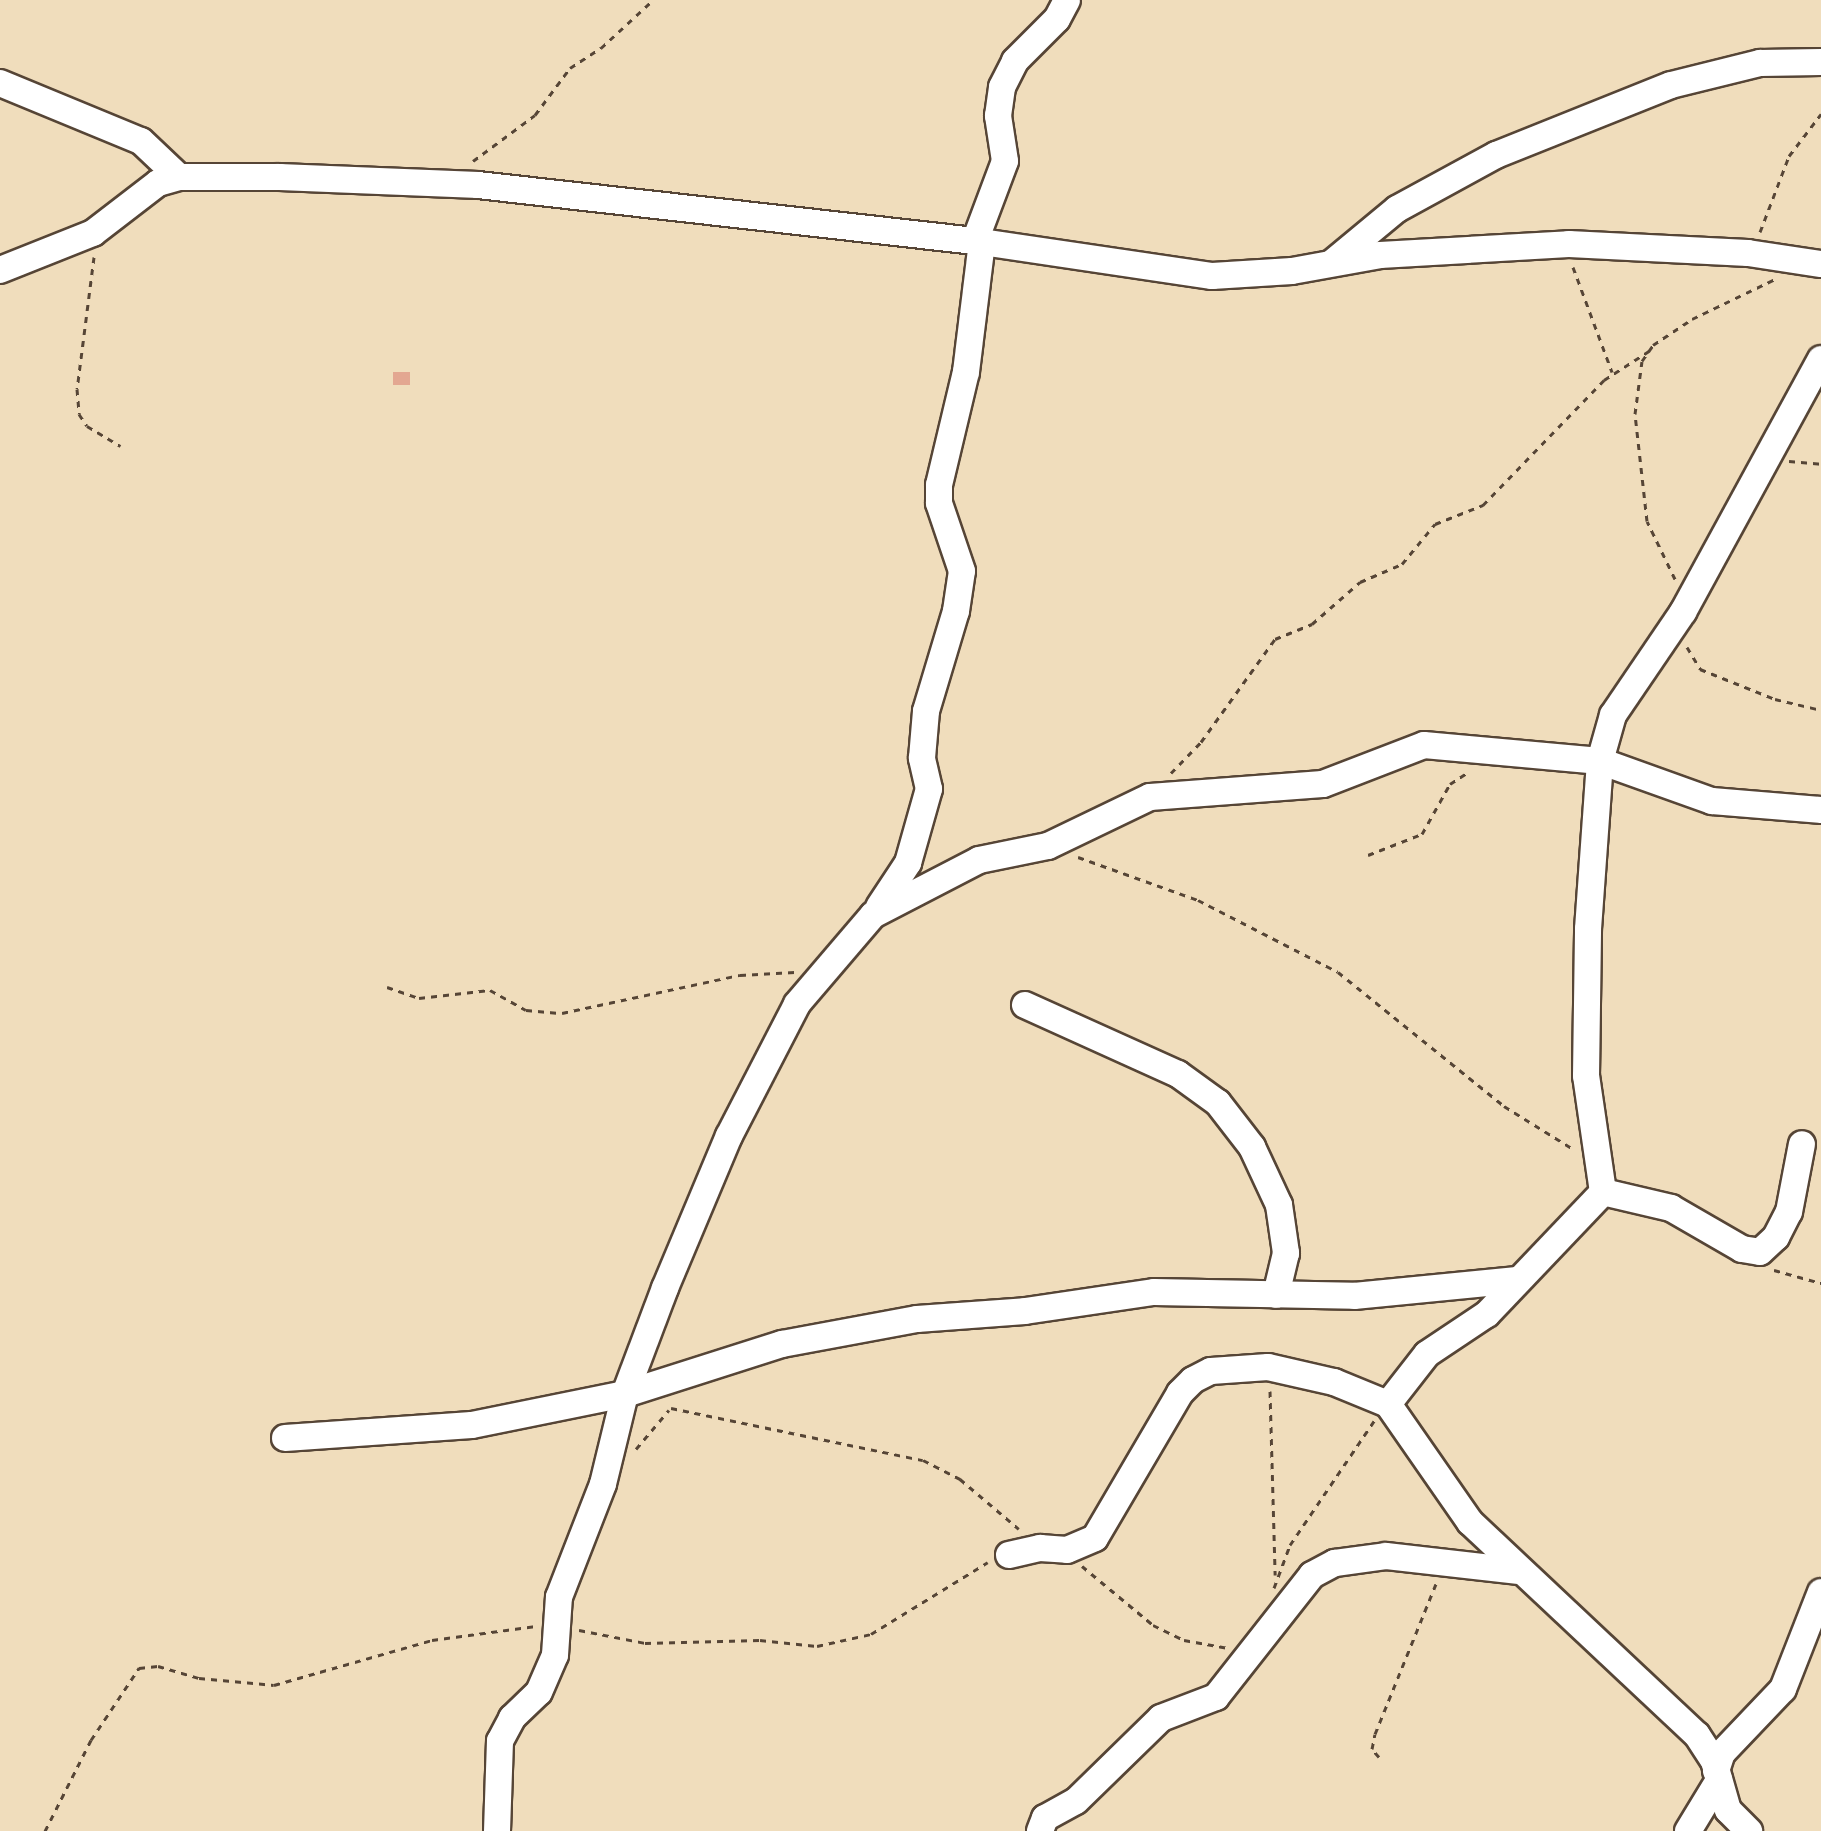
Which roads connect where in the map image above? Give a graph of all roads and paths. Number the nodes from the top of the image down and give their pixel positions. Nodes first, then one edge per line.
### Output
1 (653, 0) edge
2 (1067, 0) edge
3 (1821, 62) edge
4 (0, 83) edge
5 (1821, 114) edge
6 (179, 177) junction
7 (441, 184) junction
8 (93, 233) junction
9 (978, 241) junction
10 (1569, 244) junction
11 (1748, 253) junction
12 (1809, 263) edge
13 (1331, 264) junction
14 (0, 270) edge
15 (1649, 351) junction
16 (1821, 359) edge
17 (1613, 373) junction
18 (120, 446) dead end
19 (1768, 457) junction
20 (1821, 464) edge
21 (1685, 608) junction
22 (1821, 710) edge
23 (1477, 747) junction
24 (1600, 761) junction
25 (1150, 797) junction
26 (1821, 810) edge
27 (1048, 846) junction
28 (1368, 855) dead end
29 (873, 915) junction
30 (832, 957) junction
31 (387, 987) dead end
32 (1025, 1005) dead end
33 (1802, 1144) dead end
34 (1596, 1165) junction
35 (1603, 1192) junction
36 (1742, 1249) junction
37 (1517, 1280) junction
38 (1821, 1283) edge
39 (1276, 1295) junction
40 (1268, 1367) junction
41 (687, 1373) junction
42 (625, 1394) junction
43 (1388, 1404) junction
44 (671, 1408) junction
45 (285, 1438) dead end
46 (631, 1454) dead end
47 (1040, 1548) junction
48 (1067, 1550) junction
49 (1009, 1555) joint
50 (1445, 1560) junction
51 (1517, 1571) junction
52 (1275, 1575) junction
53 (1273, 1589) dead end
54 (1821, 1592) edge
55 (554, 1625) junction
56 (1252, 1651) junction
57 (1379, 1757) dead end
58 (1718, 1776) junction
59 (45, 1831) edge
60 (497, 1831) edge
61 (1040, 1831) edge
62 (1688, 1831) edge
63 (1749, 1831) edge

1 - 7 path
2 - 9 street
3 - 13 street
4 - 6 street
5 - 11 path
6 - 7 street
6 - 8 street
7 - 9 street
8 - 14 street
8 - 18 path
9 - 13 street
9 - 29 street
10 - 11 street
10 - 13 street
10 - 17 path
11 - 12 street
12 - 15 path
15 - 17 path
15 - 21 path
16 - 19 street
17 - 25 path
19 - 20 path
19 - 21 street
21 - 22 path
21 - 24 street
23 - 24 street
23 - 25 street
23 - 28 path
24 - 26 street
24 - 34 street
25 - 27 street
27 - 29 street
27 - 34 path
29 - 30 street
30 - 31 path
30 - 42 street
32 - 39 street
33 - 36 street
34 - 35 street
35 - 36 street
35 - 37 street
36 - 38 path
37 - 39 street
37 - 43 street
39 - 41 street
40 - 43 street
40 - 48 street
40 - 52 path
41 - 42 street
41 - 44 path
42 - 45 street
42 - 55 street
43 - 51 street
43 - 52 path
44 - 46 path
44 - 47 path
47 - 48 street
47 - 49 street
48 - 56 path
49 - 55 path
50 - 51 street
50 - 56 street
50 - 57 path
51 - 58 street
52 - 53 path
54 - 58 street
55 - 59 path
55 - 60 street
56 - 61 street
58 - 62 street
58 - 63 street

